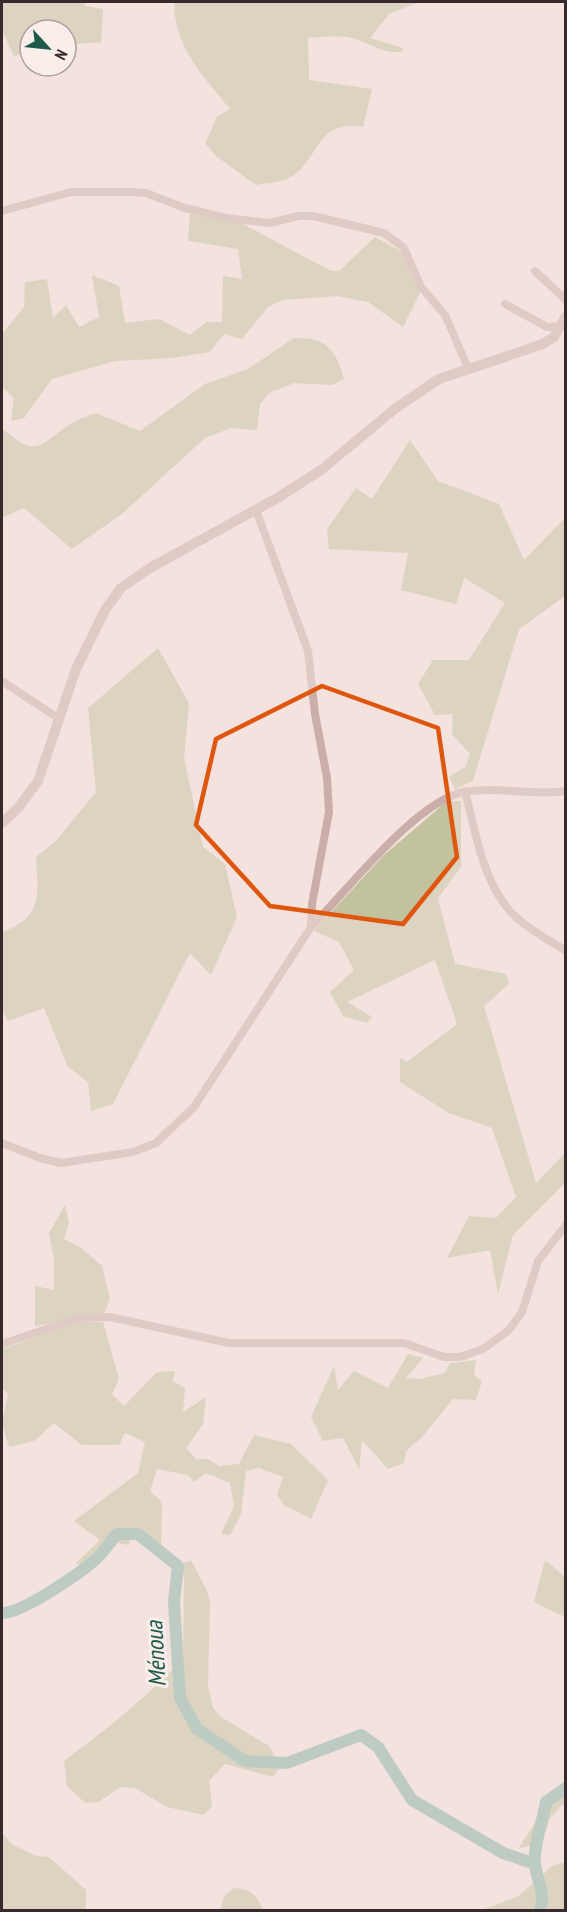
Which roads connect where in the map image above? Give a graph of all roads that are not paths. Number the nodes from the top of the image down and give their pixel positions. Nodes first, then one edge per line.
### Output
1 (2, 211) edge
2 (535, 271) dead end
3 (566, 300) edge
4 (505, 304) dead end
5 (563, 321) edge
6 (469, 370) junction
7 (256, 510) junction
8 (2, 681) edge
9 (58, 718) junction
10 (465, 791) junction
11 (566, 791) edge
12 (2, 823) edge
13 (311, 927) junction
14 (566, 951) edge
15 (2, 1143) edge
16 (566, 1225) edge
17 (2, 1344) edge

1 - 6 street
2 - 3 street
4 - 5 street
5 - 6 street
6 - 7 street
7 - 9 street
7 - 13 street
8 - 9 street
9 - 12 street
10 - 11 street
10 - 13 street
10 - 14 street
13 - 15 street
16 - 17 street

